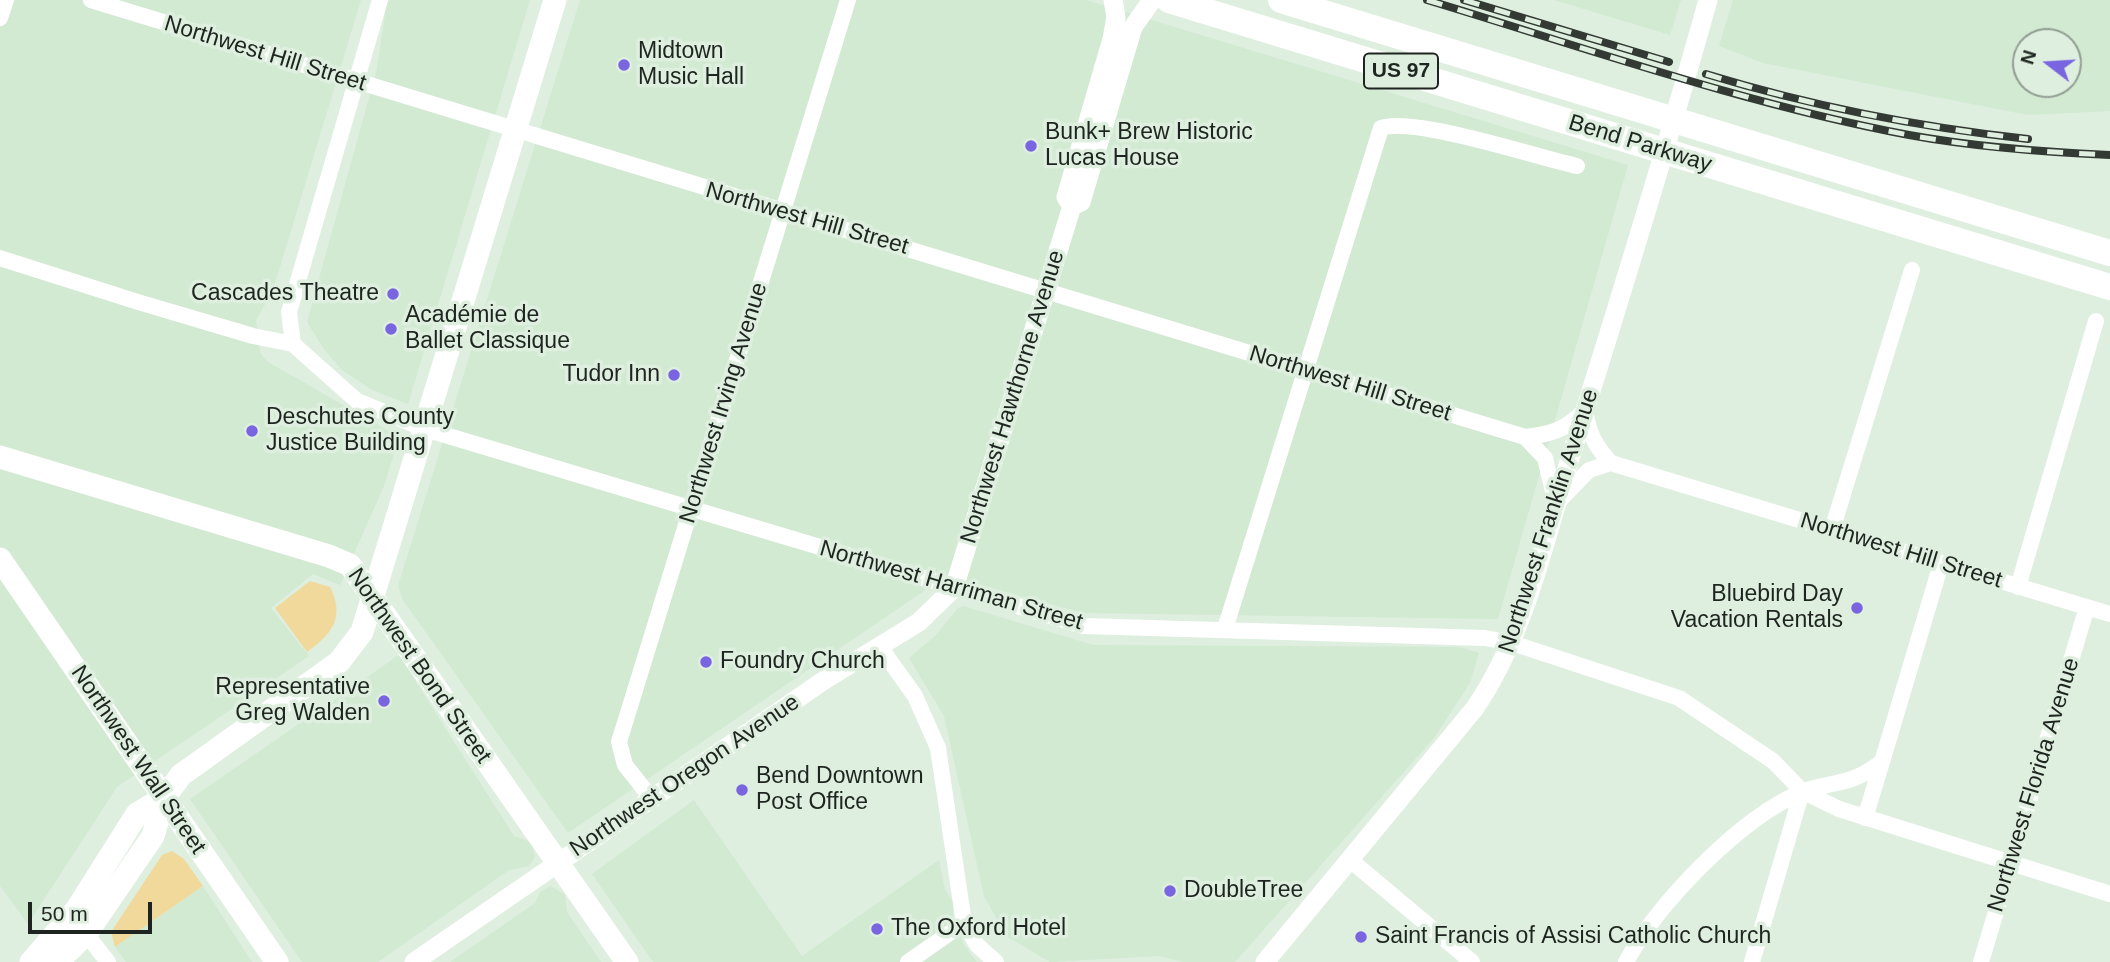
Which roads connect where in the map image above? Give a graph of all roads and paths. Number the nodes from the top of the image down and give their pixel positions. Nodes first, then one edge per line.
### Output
1 (6, 0) edge
2 (91, 0) edge
3 (380, 0) edge
4 (555, 0) edge
5 (848, 0) edge
6 (1113, 0) edge
7 (1152, 0) edge
8 (1170, 0) edge
9 (1281, 0) edge
10 (1708, 0) edge
11 (123, 5) edge
12 (0, 18) edge
13 (356, 81) junction
14 (515, 131) junction
15 (1577, 166) dead end
16 (1072, 206) junction
17 (784, 212) junction
18 (2036, 230) junction
19 (2110, 243) edge
20 (2110, 253) edge
21 (0, 258) edge
22 (1913, 270) dead end
23 (2110, 287) edge
24 (1046, 292) junction
25 (2096, 321) dead end
26 (293, 344) junction
27 (1304, 369) junction
28 (1585, 409) junction
29 (425, 429) junction
30 (1525, 437) junction
31 (0, 457) edge
32 (1611, 463) junction
33 (1556, 504) junction
34 (691, 508) junction
35 (1832, 530) junction
36 (0, 559) edge
37 (1941, 564) junction
38 (2018, 587) junction
39 (954, 589) junction
40 (374, 596) junction
41 (2087, 607) junction
42 (2110, 614) edge
43 (1225, 629) junction
44 (1512, 643) junction
45 (880, 647) junction
46 (1882, 762) junction
47 (1802, 791) junction
48 (164, 798) junction
49 (652, 799) junction
50 (1865, 818) junction
51 (1349, 859) junction
52 (558, 863) junction
53 (2011, 863) junction
54 (2110, 894) edge
55 (964, 923) junction
56 (86, 934) junction
57 (31, 962) edge
58 (57, 962) edge
59 (108, 962) edge
60 (277, 962) edge
61 (414, 962) edge
62 (627, 962) edge
63 (908, 962) edge
64 (996, 962) edge
65 (1265, 962) edge
66 (1472, 962) edge
67 (1626, 962) edge
68 (1752, 962) edge
69 (1981, 962) edge

1 - 12 street
2 - 11 street, Northwest Hill Street
3 - 13 street
4 - 14 main road
5 - 17 street, Northwest Irving Avenue
6 - 16 street, Northwest Hawthorne Avenue
7 - 16 street, Northwest Hawthorne Avenue
8 - 23 highway, Bend Parkway / US 97
9 - 18 highway, Bend Parkway / US 97
10 - 28 street, Northwest Franklin Avenue
11 - 13 street, Northwest Hill Street
13 - 14 street, Northwest Hill Street
13 - 26 street
14 - 17 street, Northwest Hill Street
14 - 29 main road
15 - 27 street
16 - 24 street, Northwest Hawthorne Avenue
17 - 24 street, Northwest Hill Street
17 - 34 street, Northwest Irving Avenue
18 - 19 highway
18 - 20 highway, Bend Parkway / US 97
21 - 26 street
22 - 35 street
24 - 27 street, Northwest Hill Street
24 - 39 street, Northwest Hawthorne Avenue
25 - 38 street
26 - 29 street, Northwest Harriman Street
27 - 30 street, Northwest Hill Street
27 - 43 street
28 - 30 street, Northwest Hill Street
28 - 32 street
28 - 33 street, Northwest Franklin Avenue
29 - 34 street, Northwest Harriman Street
29 - 40 main road
30 - 33 street
31 - 40 main road, Northwest Bond Street
32 - 33 street
32 - 35 street, Northwest Hill Street
33 - 44 street, Northwest Franklin Avenue
34 - 39 street, Northwest Harriman Street
34 - 49 street, Northwest Irving Avenue
35 - 37 street, Northwest Hill Street
36 - 48 main road, Northwest Wall Street
37 - 38 street, Northwest Hill Street
37 - 46 street
38 - 41 street, Northwest Hill Street
39 - 43 street, Northwest Harriman Street
39 - 45 street, Northwest Oregon Avenue
40 - 48 main road
40 - 52 main road, Northwest Bond Street
41 - 42 street, Northwest Hill Street
41 - 53 street, Northwest Florida Avenue
43 - 44 street, Northwest Harriman Street
44 - 47 street, Northwest Harriman Street
44 - 51 street, Northwest Franklin Avenue
45 - 49 street, Northwest Oregon Avenue
45 - 55 street
46 - 47 street
46 - 50 street
47 - 50 street, Northwest Harriman Street
47 - 67 street
47 - 68 street
48 - 56 main road
48 - 57 main road
48 - 60 main road, Northwest Wall Street
49 - 52 street, Northwest Oregon Avenue
50 - 53 street, Northwest Harriman Street
51 - 65 street, Northwest Franklin Avenue
51 - 66 street
52 - 61 street, Northwest Oregon Avenue
52 - 62 main road, Northwest Bond Street
53 - 54 street, Northwest Harriman Street
53 - 69 street, Northwest Florida Avenue
55 - 63 street
55 - 64 street
56 - 58 main road
56 - 59 street

